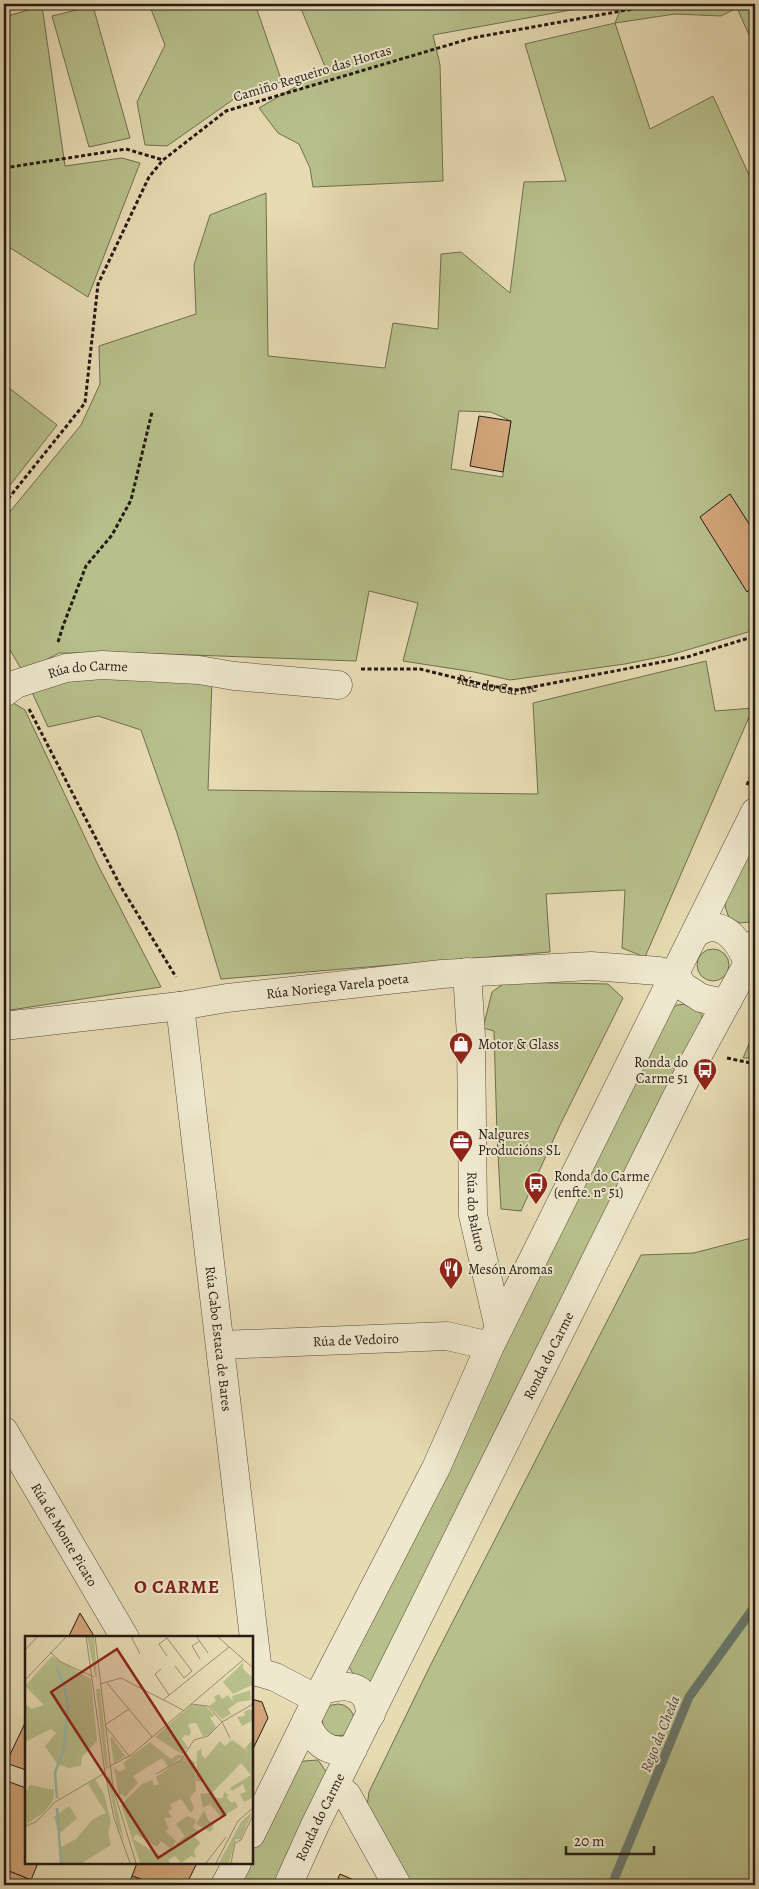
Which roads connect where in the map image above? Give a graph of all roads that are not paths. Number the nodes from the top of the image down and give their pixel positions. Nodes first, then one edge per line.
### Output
1 (348, 677) road end
2 (10, 688) edge
3 (755, 812) edge
4 (695, 934) junction
5 (753, 958) edge
6 (467, 972) junction
7 (674, 975) junction
8 (728, 1000) junction
9 (185, 1005) junction
10 (4, 1026) edge
11 (495, 1337) junction
12 (220, 1346) junction
13 (4, 1431) edge
14 (124, 1636) edge
15 (250, 1636) edge
16 (252, 1652) edge
17 (254, 1671) edge
18 (315, 1704) junction
19 (371, 1714) junction
20 (354, 1749) junction
21 (335, 1785) junction
22 (252, 1832) edge
23 (236, 1864) edge
24 (225, 1885) edge
25 (288, 1885) edge
26 (396, 1885) edge

1 - 2 street, Rúa do Carme
3 - 4 street
4 - 5 street, Ronda do Carme
4 - 7 street
5 - 8 street, Ronda do Carme
6 - 7 street, Rúa Noriega Varela poeta
6 - 9 street, Rúa Noriega Varela poeta
6 - 11 street, Rúa do Baluro
7 - 8 street
7 - 11 street
8 - 19 street, Ronda do Carme
9 - 10 street, Rúa Noriega Varela poeta
9 - 12 street, Rúa Cabo Estaca de Bares
11 - 12 street, Rúa de Vedoiro
11 - 18 street
12 - 15 street, Rúa Cabo Estaca de Bares
13 - 14 street, Rúa de Monte Picato
16 - 17 street, Rúa Cabo Estaca de Bares
17 - 18 street
18 - 19 street
18 - 20 street, Ronda do Carme
18 - 22 street
19 - 20 street, Ronda do Carme
20 - 21 street, Ronda do Carme
21 - 25 street, Ronda do Carme
21 - 26 street
23 - 24 street

